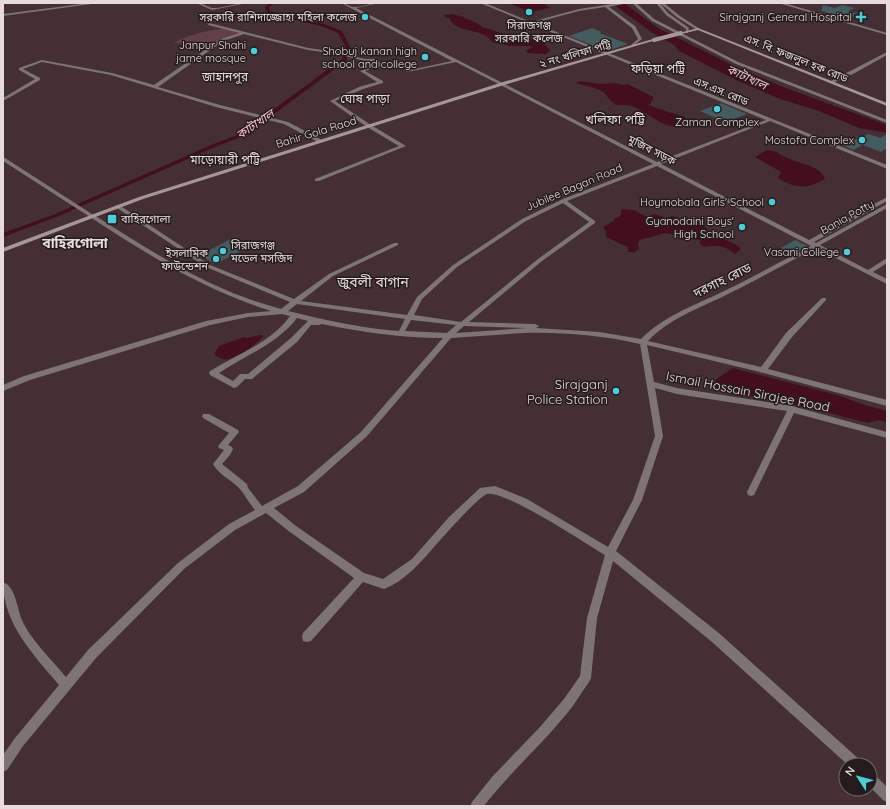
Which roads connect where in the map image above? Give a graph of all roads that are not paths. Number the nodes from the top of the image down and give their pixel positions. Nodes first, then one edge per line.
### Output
1 (97, 3) edge
2 (198, 3) edge
3 (245, 3) edge
4 (343, 3) edge
5 (377, 3) edge
6 (482, 3) edge
7 (626, 3) edge
8 (634, 3) edge
9 (658, 3) edge
10 (662, 3) edge
11 (780, 3) edge
12 (608, 6) junction
13 (353, 8) junction
14 (3, 15) edge
15 (676, 15) junction
16 (670, 16) junction
17 (530, 23) junction
18 (210, 24) dead end
19 (698, 29) junction
20 (687, 32) junction
21 (244, 33) junction
22 (887, 34) edge
23 (632, 46) junction
24 (887, 53) edge
25 (605, 54) junction
26 (456, 61) junction
27 (405, 68) dead end
28 (831, 82) junction
29 (502, 84) junction
30 (155, 88) junction
31 (3, 100) edge
32 (887, 104) edge
33 (769, 120) junction
34 (887, 122) edge
35 (369, 126) junction
36 (320, 141) junction
37 (3, 159) edge
38 (657, 164) junction
39 (887, 167) edge
40 (317, 180) dead end
41 (887, 199) edge
42 (563, 201) junction
43 (117, 206) junction
44 (887, 206) edge
45 (89, 214) junction
46 (396, 244) dead end
47 (813, 244) junction
48 (3, 250) edge
49 (887, 260) edge
50 (869, 272) junction
51 (887, 282) edge
52 (824, 299) dead end
53 (295, 302) junction
54 (282, 312) junction
55 (295, 315) junction
56 (409, 317) junction
57 (330, 322) junction
58 (462, 324) junction
59 (576, 332) junction
60 (401, 333) junction
61 (449, 335) junction
62 (643, 342) junction
63 (763, 370) junction
64 (650, 384) junction
65 (3, 388) edge
66 (887, 403) edge
67 (792, 409) junction
68 (206, 416) dead end
69 (887, 434) edge
70 (750, 492) dead end
71 (264, 510) junction
72 (611, 553) junction
73 (361, 577) junction
74 (3, 587) edge
75 (307, 637) dead end
76 (66, 686) junction
77 (848, 757) edge
78 (3, 766) edge
79 (878, 786) edge
80 (887, 796) edge
81 (476, 806) edge

1 - 14 street
2 - 3 street
4 - 13 street, মুজিব সড়ক
5 - 13 street
6 - 17 street, এস.এস. রোড
7 - 12 street
8 - 34 street
9 - 16 street
10 - 15 street
11 - 22 street
12 - 17 street
12 - 23 street
13 - 26 street, মুজিব সড়ক
15 - 16 street
15 - 19 street
16 - 20 street
17 - 25 street, এস.এস. রোড
18 - 21 street
19 - 20 main road, ২ নং খলিফা পট্টি
19 - 28 main road, এস. বি. ফজলুল হক রোড
20 - 23 main road, ২ নং খলিফা পট্টি, bridge
21 - 30 street
21 - 35 street
23 - 25 main road, ২ নং খলিফা পট্টি
24 - 28 street
25 - 29 main road, ২ নং খলিফা পট্টি
25 - 33 street, এস.এস. রোড
26 - 27 street
26 - 29 street, মুজিব সড়ক
28 - 32 main road, এস. বি. ফজলুল হক রোড
29 - 35 main road, Bahir Gola Raod
29 - 38 street, মুজিব সড়ক
30 - 31 street
30 - 36 street
33 - 38 street, Jubilee Bagan Road
33 - 39 street, এস.এস. রোড
35 - 36 main road, Bahir Gola Raod
35 - 40 street
36 - 43 main road, Bahir Gola Raod
37 - 45 street
38 - 42 street, Jubilee Bagan Road
38 - 47 street, মুজিব সড়ক
41 - 47 street, দরগাহ রোড
42 - 56 street, Jubilee Bagan Road
42 - 58 street
43 - 45 main road, Bahir Gola Raod
43 - 53 street
44 - 47 street, Bania Potty
45 - 48 main road, Bahir Gola Raod
45 - 54 street
46 - 53 street
47 - 50 street, মুজিব সড়ক
47 - 62 street, দরগাহ রোড
49 - 50 street
50 - 51 street, মুজিব সড়ক
52 - 63 street
53 - 54 street
53 - 56 street
54 - 55 street
54 - 65 street
55 - 57 street
55 - 57 street
56 - 58 street
56 - 60 street, Jubilee Bagan Road
57 - 60 street
58 - 59 street
58 - 61 street
59 - 61 street
59 - 62 street
60 - 61 street
61 - 71 street
62 - 63 street
62 - 64 street
63 - 66 street
64 - 67 street, Ismail Hossain Sirajee Road
64 - 72 street
67 - 69 street, Ismail Hossain Sirajee Road
67 - 70 street
68 - 71 street
71 - 73 street
71 - 76 street
72 - 73 street
72 - 77 street
72 - 81 street
73 - 75 street
74 - 76 street
76 - 78 street
79 - 80 street

